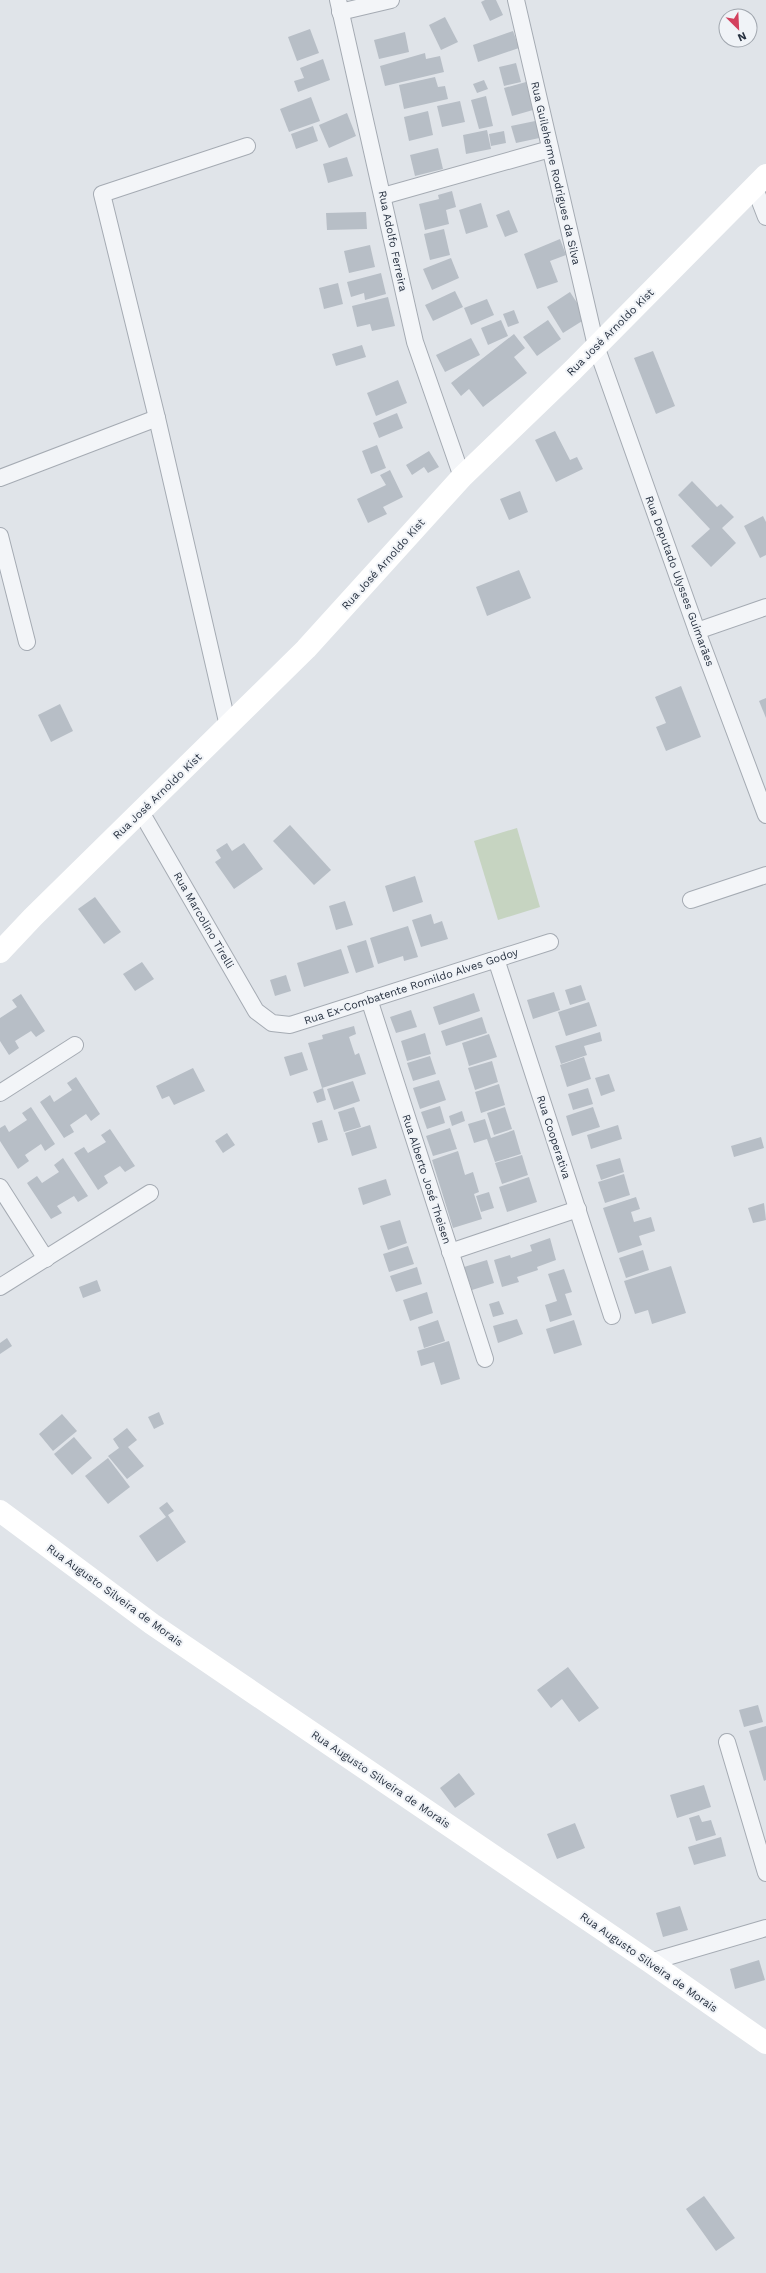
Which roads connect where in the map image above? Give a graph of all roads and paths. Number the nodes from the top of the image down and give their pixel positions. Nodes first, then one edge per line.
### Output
1 (392, 0) edge
2 (516, 0) edge
3 (339, 6) edge
4 (247, 146) dead end
5 (550, 149) junction
6 (760, 181) edge
7 (383, 196) junction
8 (766, 217) edge
9 (596, 346) junction
10 (157, 418) junction
11 (462, 477) junction
12 (0, 478) edge
13 (0, 536) edge
14 (766, 606) edge
15 (697, 631) junction
16 (27, 642) dead end
17 (228, 726) junction
18 (141, 812) junction
19 (766, 815) edge
20 (766, 875) edge
21 (691, 900) dead end
22 (550, 942) dead end
23 (0, 952) edge
24 (496, 959) junction
25 (369, 999) junction
26 (272, 1023) joint
27 (75, 1045) dead end
28 (0, 1092) edge
29 (0, 1187) edge
30 (150, 1193) dead end
31 (578, 1208) junction
32 (450, 1252) junction
33 (46, 1259) junction
34 (0, 1287) edge
35 (612, 1316) dead end
36 (485, 1359) dead end
37 (0, 1511) edge
38 (727, 1742) dead end
39 (766, 1873) edge
40 (766, 1928) edge
41 (650, 1962) junction
42 (766, 2043) edge

1 - 3 street
2 - 5 street, Rua Guileherme Rodrigues da Silva
3 - 7 street, Rua Adolfo Ferreira
4 - 10 street
5 - 7 street
5 - 9 street, Rua Guileherme Rodrigues da Silva
6 - 8 street
6 - 9 street, Rua José Arnoldo Kist
7 - 11 street, Rua Adolfo Ferreira
9 - 11 street, Rua José Arnoldo Kist
9 - 15 street, Rua Deputado Ulysses Guimarães
10 - 12 street
10 - 17 street
11 - 17 street, Rua José Arnoldo Kist
13 - 16 street
14 - 15 street
15 - 19 street, Rua Deputado Ulysses Guimarães
17 - 18 street, Rua José Arnoldo Kist
18 - 23 street, Rua José Arnoldo Kist
18 - 26 street, Rua Marcolino Tirelli
20 - 21 street
22 - 24 street, Rua Ex-Combatente Romildo Alves Godoy
24 - 25 street, Rua Ex-Combatente Romildo Alves Godoy
24 - 31 street, Rua Cooperativa
25 - 26 street, Rua Ex-Combatente Romildo Alves Godoy
25 - 32 street, Rua Alberto José Theisen
27 - 28 street
29 - 33 street
30 - 33 street
31 - 32 street
31 - 35 street, Rua Cooperativa
32 - 36 street, Rua Alberto José Theisen
33 - 34 street
37 - 41 street, Rua Augusto Silveira de Morais
38 - 39 street
40 - 41 street
41 - 42 street, Rua Augusto Silveira de Morais

